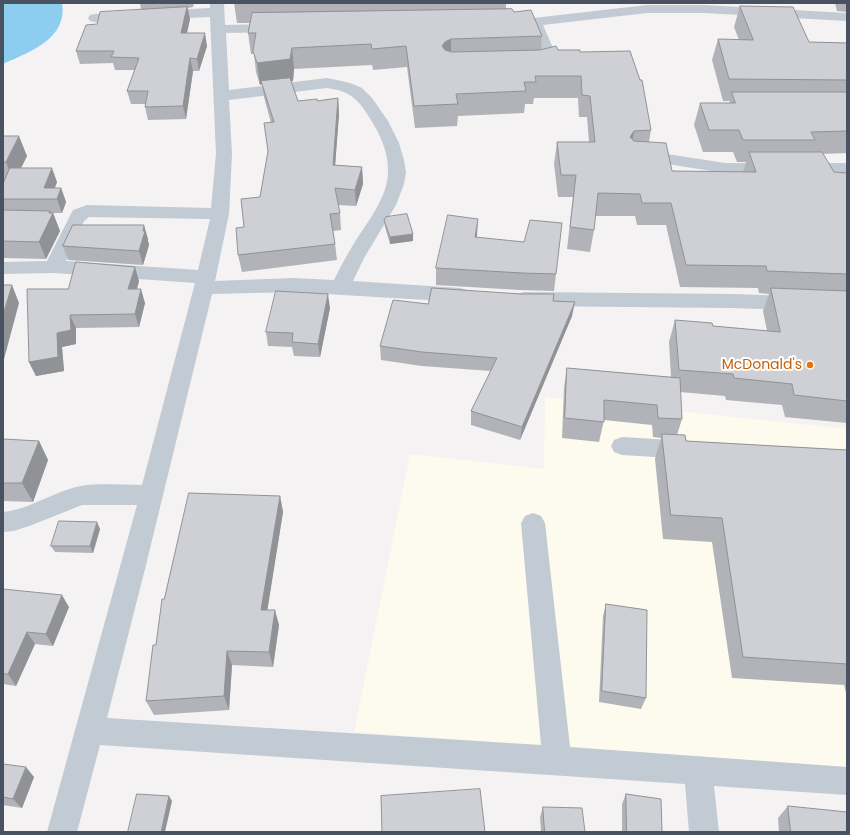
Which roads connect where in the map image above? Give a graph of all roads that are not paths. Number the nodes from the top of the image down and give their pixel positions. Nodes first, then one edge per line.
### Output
1 (218, 14) edge
2 (847, 16) edge
3 (95, 18) dead end
4 (534, 22) junction
5 (496, 25) edge
6 (297, 28) edge
7 (522, 65) edge
8 (221, 96) junction
9 (636, 158) edge
10 (847, 168) edge
11 (220, 214) junction
12 (54, 220) edge
13 (75, 221) junction
14 (54, 267) junction
15 (3, 268) edge
16 (205, 282) junction
17 (341, 287) junction
18 (482, 296) edge
19 (504, 298) edge
20 (847, 305) edge
21 (622, 446) dead end
22 (707, 451) edge
23 (152, 495) junction
24 (3, 522) edge
25 (533, 523) dead end
26 (89, 731) junction
27 (557, 760) junction
28 (698, 771) junction
29 (847, 781) edge
30 (62, 832) edge
31 (704, 832) edge

1 - 3 street
1 - 6 street
1 - 8 street
2 - 4 street
4 - 5 street
4 - 7 street
8 - 11 street
8 - 17 street
9 - 10 street
11 - 13 street
11 - 16 street
12 - 13 street
13 - 14 street
14 - 15 street
14 - 16 street
16 - 17 street
16 - 23 street
17 - 18 street
19 - 20 street
21 - 22 street
23 - 24 street
23 - 26 street
25 - 27 street
26 - 27 street
26 - 30 street
27 - 28 street
28 - 29 street
28 - 31 street

